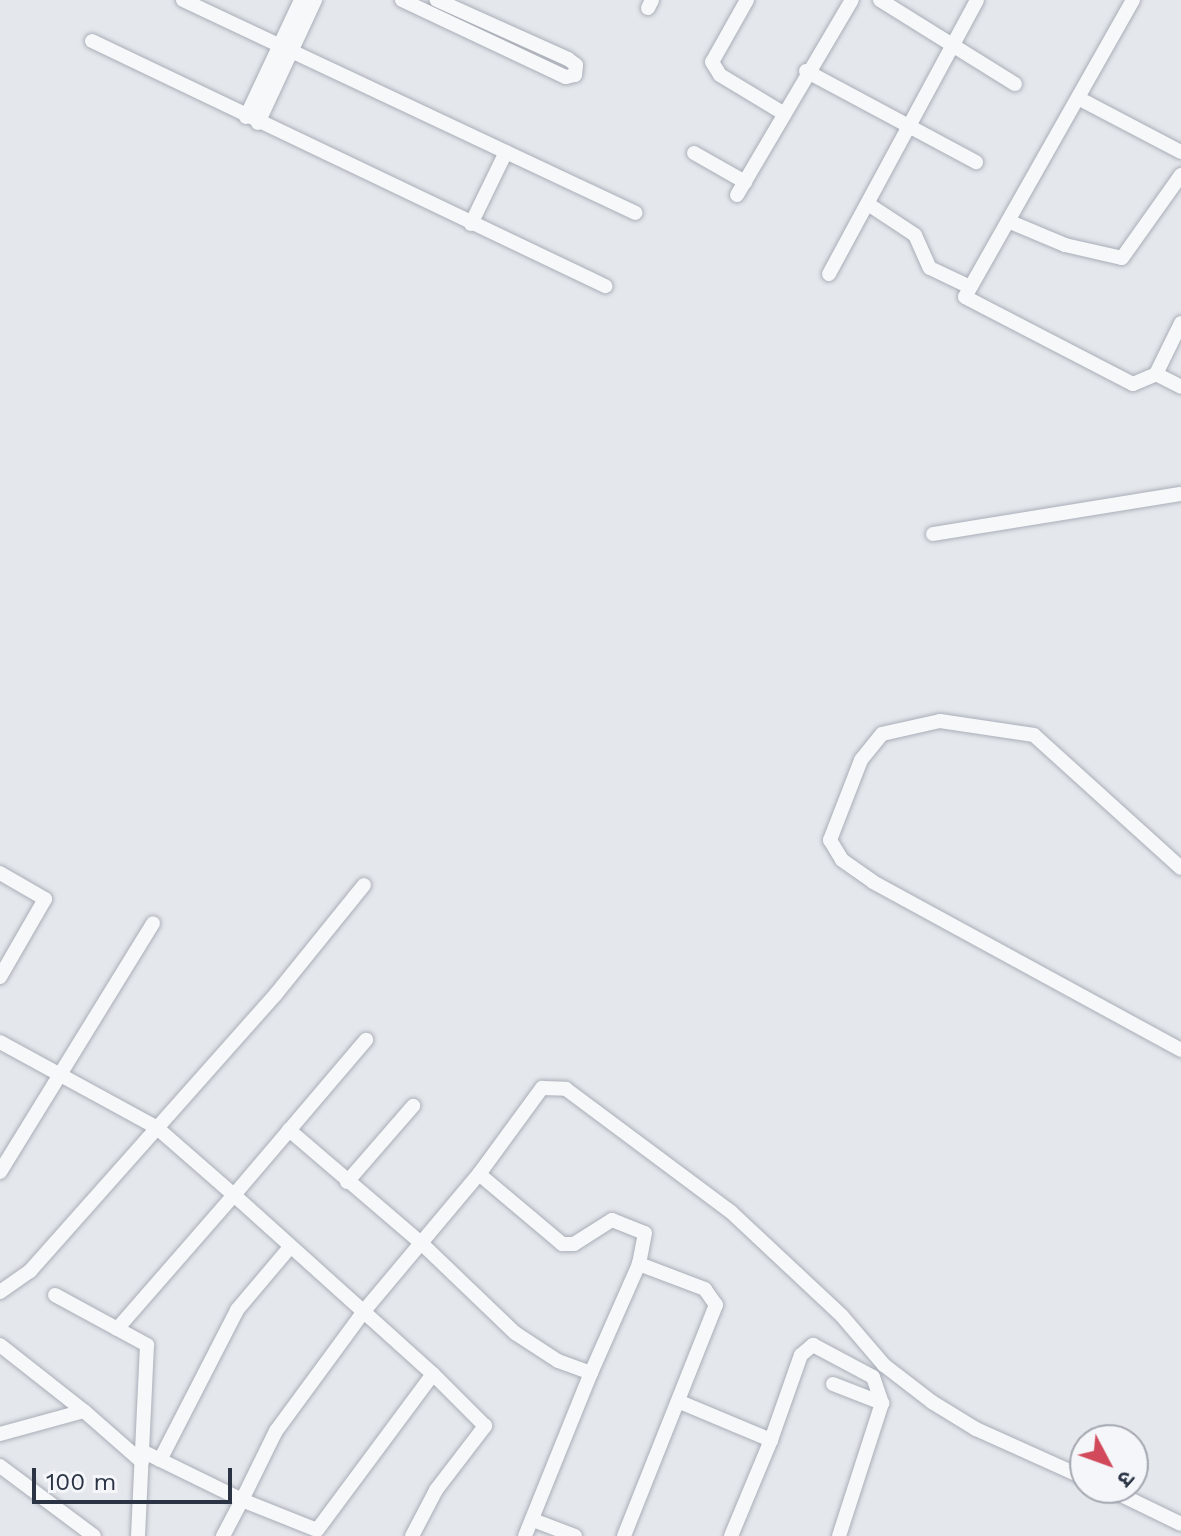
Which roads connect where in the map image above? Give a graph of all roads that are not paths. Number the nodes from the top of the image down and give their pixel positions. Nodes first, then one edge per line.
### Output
1 (183, 0) edge
2 (301, 0) edge
3 (315, 0) edge
4 (402, 0) edge
5 (437, 0) edge
6 (728, 0) edge
7 (852, 0) edge
8 (880, 0) edge
9 (977, 0) edge
10 (1133, 0) edge
11 (745, 4) edge
12 (510, 32) junction
13 (92, 41) dead end
14 (956, 45) junction
15 (502, 47) junction
16 (285, 49) junction
17 (806, 71) junction
18 (1015, 84) dead end
19 (1078, 98) junction
20 (783, 113) junction
21 (252, 120) junction
22 (913, 126) junction
23 (506, 152) junction
24 (1181, 152) edge
25 (694, 153) dead end
26 (976, 162) dead end
27 (1181, 175) edge
28 (868, 204) junction
29 (635, 213) dead end
30 (1008, 221) junction
31 (471, 224) junction
32 (829, 274) dead end
33 (605, 286) dead end
34 (970, 287) junction
35 (1181, 323) edge
36 (1156, 374) junction
37 (1181, 387) edge
38 (1181, 494) edge
39 (933, 534) dead end
40 (1181, 868) edge
41 (0, 873) edge
42 (364, 885) dead end
43 (153, 923) dead end
44 (0, 977) edge
45 (366, 1040) dead end
46 (0, 1042) edge
47 (1181, 1050) edge
48 (60, 1074) junction
49 (413, 1106) dead end
50 (156, 1127) junction
51 (289, 1130) junction
52 (4, 1156) edge
53 (0, 1172) edge
54 (479, 1174) junction
55 (347, 1182) junction
56 (234, 1195) junction
57 (421, 1243) junction
58 (290, 1247) junction
59 (639, 1264) junction
60 (0, 1292) edge
61 (55, 1295) dead end
62 (364, 1311) junction
63 (117, 1329) junction
64 (0, 1345) edge
65 (591, 1373) junction
66 (433, 1374) junction
67 (833, 1384) dead end
68 (680, 1402) junction
69 (882, 1403) junction
70 (84, 1411) junction
71 (0, 1434) edge
72 (771, 1440) junction
73 (142, 1456) junction
74 (160, 1460) junction
75 (0, 1466) edge
76 (1069, 1471) edge
77 (242, 1500) junction
78 (1140, 1504) edge
79 (533, 1520) junction
80 (1181, 1524) edge
81 (323, 1533) edge
82 (94, 1536) edge
83 (138, 1536) edge
84 (223, 1536) edge
85 (412, 1536) edge
86 (525, 1536) edge
87 (575, 1536) edge
88 (624, 1536) edge
89 (731, 1536) edge
90 (839, 1536) edge

1 - 16 street
2 - 16 street
3 - 16 street
4 - 15 street
5 - 12 street
6 - 11 street
7 - 17 street
8 - 14 street
9 - 14 street
10 - 19 street
11 - 20 street
12 - 15 street
12 - 15 street
13 - 21 street
14 - 18 street
14 - 22 street
16 - 21 street
16 - 23 street
17 - 20 street
17 - 22 street
19 - 24 street
19 - 30 street
20 - 25 street
21 - 31 street
22 - 26 street
22 - 28 street
23 - 29 street
23 - 31 street
27 - 30 street
28 - 32 street
28 - 34 street
30 - 34 street
31 - 33 street
34 - 36 street
35 - 36 street
36 - 37 street
38 - 39 street
40 - 47 street
41 - 44 street
42 - 50 street
43 - 48 street
45 - 51 street
46 - 48 street
48 - 50 street
48 - 52 street
49 - 55 street
50 - 56 street
50 - 60 street
51 - 55 street
51 - 56 street
52 - 53 street
54 - 57 street
54 - 59 street
54 - 76 street
55 - 57 street
56 - 58 street
56 - 63 street
57 - 62 street
57 - 65 street
58 - 62 street
58 - 74 street
59 - 65 street
59 - 68 street
61 - 63 street
62 - 66 street
62 - 77 street
63 - 73 street
64 - 70 street
65 - 79 street
66 - 81 street
66 - 85 street
67 - 69 street
68 - 72 street
68 - 88 street
69 - 72 street
69 - 90 street
70 - 71 street
70 - 73 street
72 - 89 street
73 - 74 street
73 - 83 street
74 - 77 street
75 - 82 street
77 - 81 street
77 - 84 street
78 - 80 street
79 - 86 street
79 - 87 street

